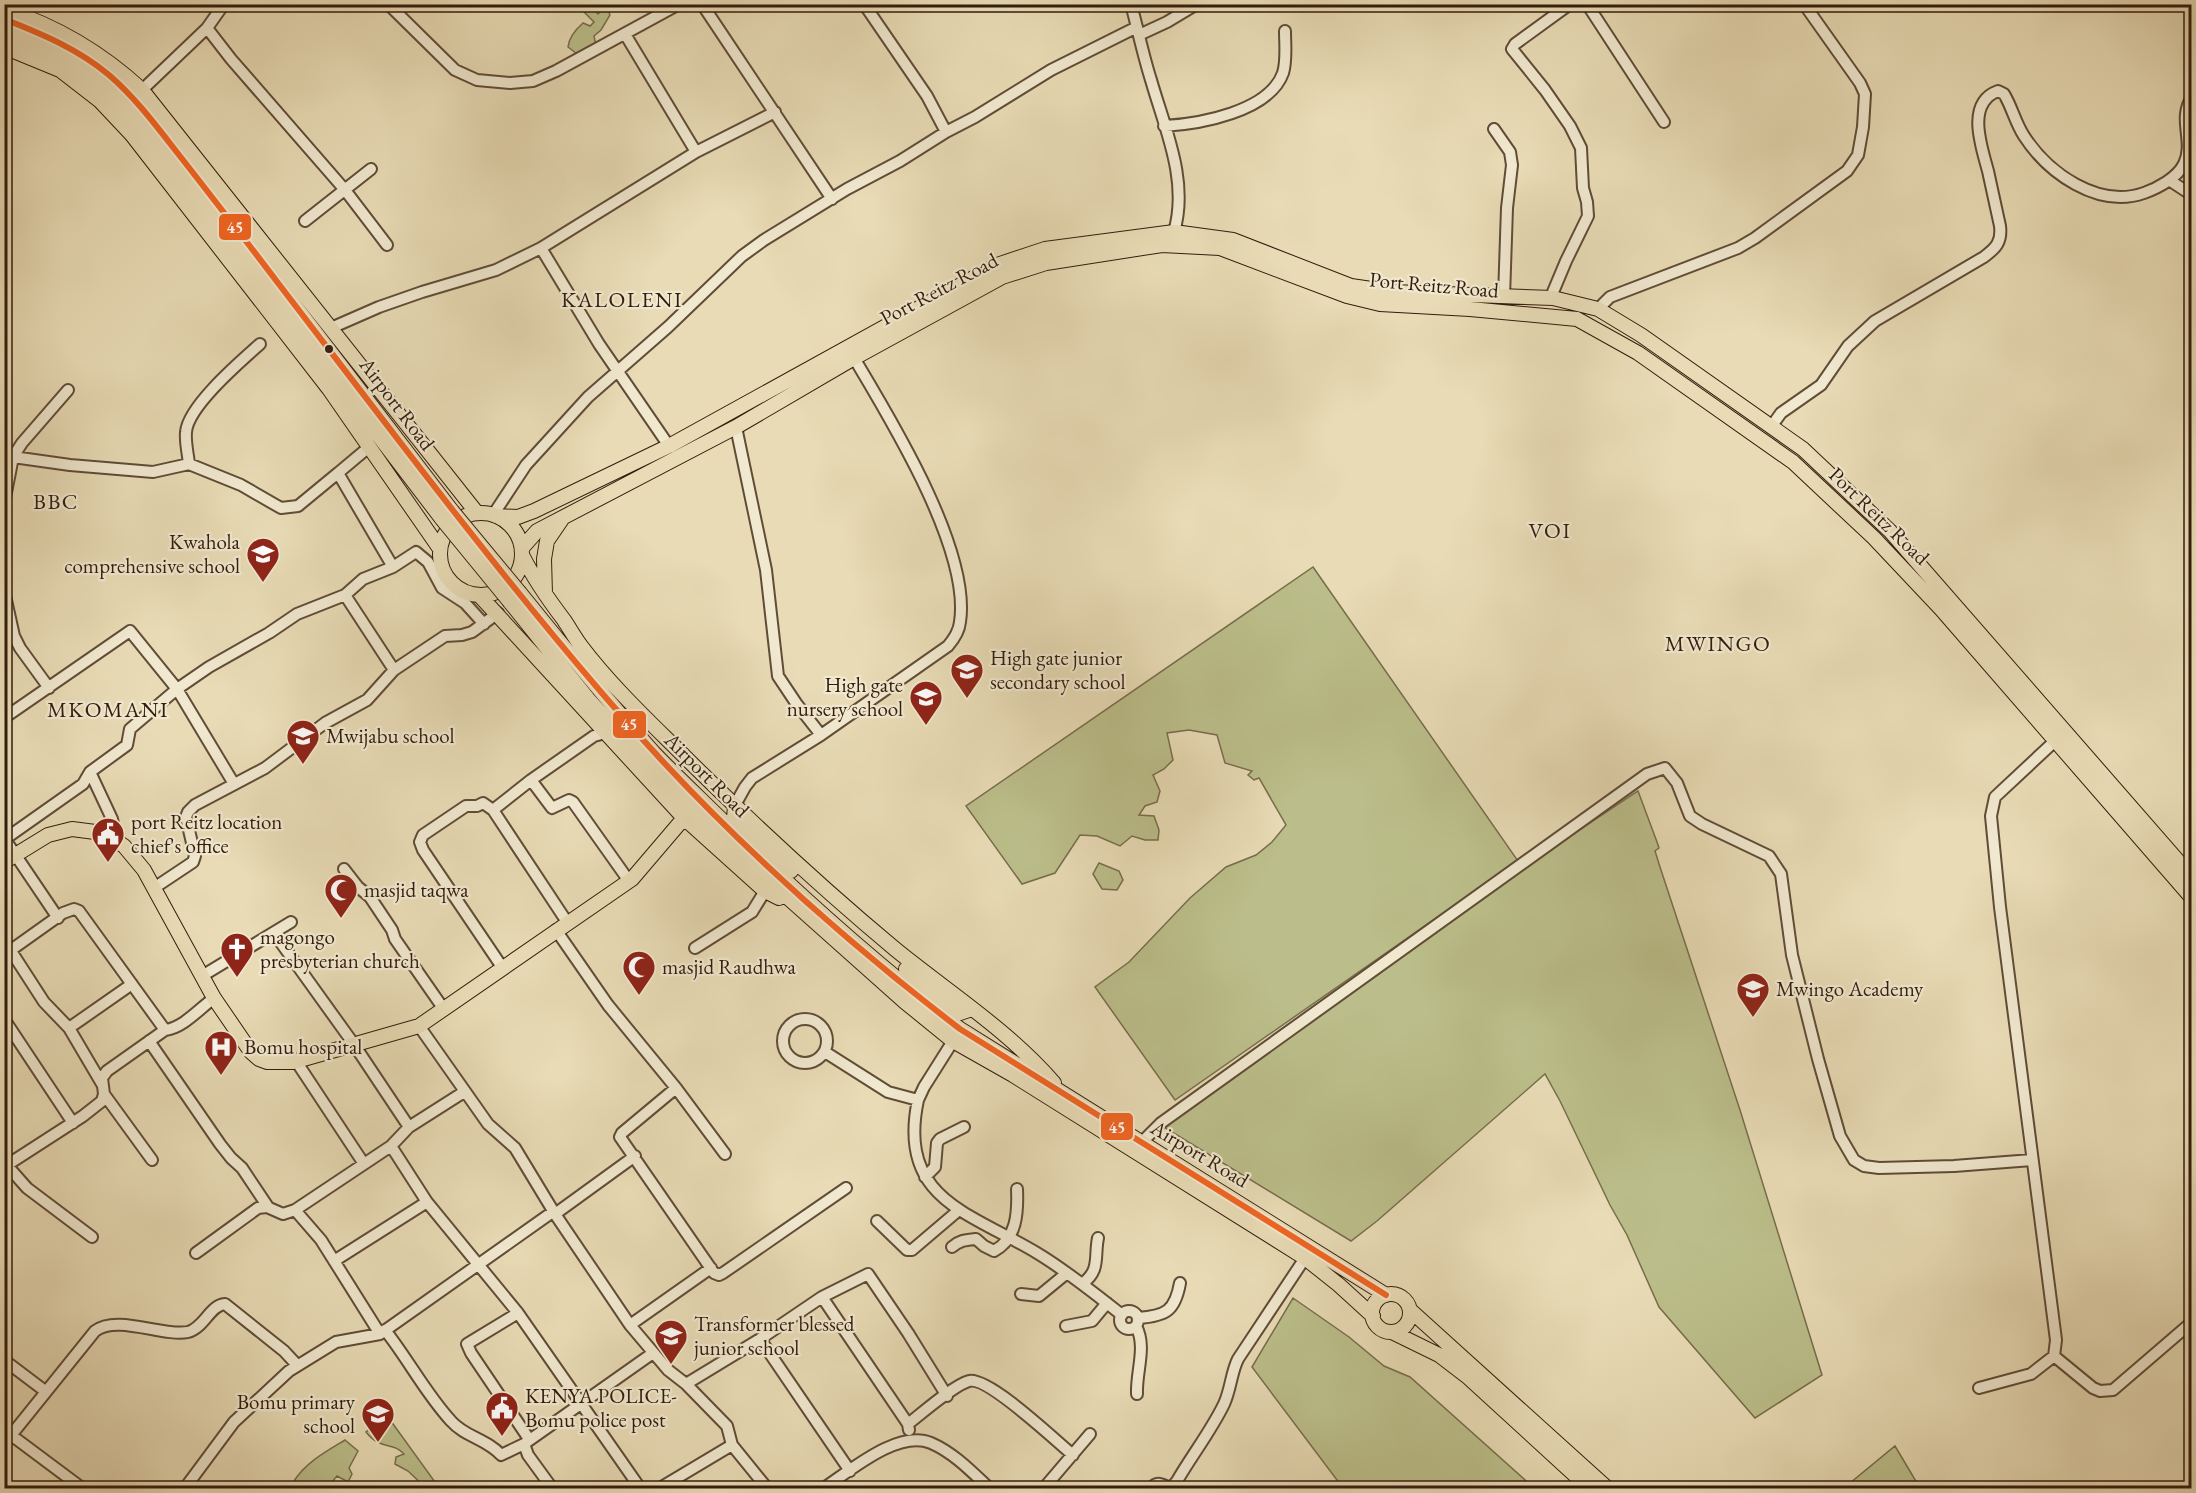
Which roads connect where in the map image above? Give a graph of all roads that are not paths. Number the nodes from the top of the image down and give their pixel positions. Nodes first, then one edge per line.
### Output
1 (224, 4) edge
2 (388, 4) edge
3 (679, 4) edge
4 (702, 4) edge
5 (784, 4) edge
6 (821, 4) edge
7 (864, 4) edge
8 (1131, 4) edge
9 (1197, 4) edge
10 (1570, 4) edge
11 (1587, 4) edge
12 (1804, 4) edge
13 (4, 9) edge
14 (4, 19) edge
15 (207, 28) junction
16 (1138, 31) junction
17 (1285, 31) dead end
18 (4, 33) edge
19 (625, 34) junction
20 (4, 47) edge
21 (142, 90) junction
22 (2192, 97) edge
23 (775, 112) junction
24 (1664, 122) dead end
25 (1164, 126) junction
26 (1494, 129) dead end
27 (945, 132) junction
28 (696, 152) junction
29 (371, 169) dead end
30 (2169, 180) junction
31 (345, 190) junction
32 (2192, 195) edge
33 (832, 199) junction
34 (305, 221) dead end
35 (1174, 232) junction
36 (232, 233) junction
37 (387, 245) dead end
38 (541, 248) junction
39 (1504, 297) junction
40 (1553, 298) junction
41 (1598, 309) junction
42 (332, 328) junction
43 (260, 344) dead end
44 (854, 358) junction
45 (617, 370) junction
46 (68, 390) dead end
47 (736, 427) junction
48 (1771, 427) junction
49 (669, 446) junction
50 (369, 447) junction
51 (9, 460) edge
52 (189, 464) junction
53 (338, 473) junction
54 (4, 503) edge
55 (477, 513) junction
56 (494, 515) junction
57 (564, 517) junction
58 (440, 549) junction
59 (522, 552) junction
60 (393, 567) junction
61 (4, 591) edge
62 (345, 595) junction
63 (480, 596) junction
64 (545, 596) junction
65 (498, 613) junction
66 (484, 624) junction
67 (393, 670) junction
68 (49, 688) junction
69 (177, 689) junction
70 (4, 718) edge
71 (605, 733) junction
72 (821, 735) junction
73 (2056, 740) junction
74 (90, 772) junction
75 (531, 780) junction
76 (234, 784) junction
77 (689, 797) junction
78 (735, 805) junction
79 (493, 810) junction
80 (684, 818) junction
81 (5, 838) edge
82 (117, 841) junction
83 (16, 854) junction
84 (4, 862) edge
85 (344, 869) dead end
86 (2192, 877) edge
87 (629, 881) junction
88 (154, 888) junction
89 (765, 891) junction
90 (2192, 898) edge
91 (800, 909) junction
92 (58, 918) junction
93 (291, 922) dead end
94 (562, 926) junction
95 (274, 933) junction
96 (695, 948) dead end
97 (8, 953) edge
98 (502, 968) junction
99 (202, 976) junction
100 (132, 984) junction
101 (214, 998) junction
102 (443, 1008) junction
103 (4, 1019) edge
104 (419, 1026) junction
105 (69, 1028) junction
106 (165, 1030) junction
107 (149, 1041) junction
108 (953, 1041) junction
109 (353, 1043) junction
110 (825, 1052) junction
111 (296, 1061) junction
112 (676, 1088) junction
113 (104, 1089) junction
114 (464, 1092) junction
115 (1065, 1095) junction
116 (918, 1100) junction
117 (73, 1122) junction
118 (409, 1127) junction
119 (964, 1127) dead end
120 (1141, 1143) junction
121 (391, 1146) junction
122 (725, 1154) dead end
123 (634, 1156) junction
124 (152, 1160) dead end
125 (2032, 1160) junction
126 (364, 1164) junction
127 (5, 1165) edge
128 (925, 1177) junction
129 (846, 1188) dead end
130 (1017, 1189) dead end
131 (427, 1202) junction
132 (268, 1207) junction
133 (295, 1210) junction
134 (959, 1210) junction
135 (554, 1212) junction
136 (877, 1221) dead end
137 (92, 1238) dead end
138 (1010, 1238) junction
139 (1098, 1238) dead end
140 (952, 1247) dead end
141 (196, 1253) dead end
142 (1305, 1258) junction
143 (334, 1261) junction
144 (478, 1263) junction
145 (711, 1268) junction
146 (1067, 1273) junction
147 (1180, 1283) dead end
148 (1082, 1284) junction
149 (1021, 1294) dead end
150 (1386, 1295) junction
151 (822, 1297) junction
152 (1107, 1304) junction
153 (1410, 1310) junction
154 (518, 1313) junction
155 (1373, 1316) junction
156 (1137, 1322) junction
157 (2192, 1322) edge
158 (630, 1325) junction
159 (1066, 1326) dead end
160 (383, 1332) junction
161 (1392, 1332) junction
162 (760, 1339) junction
163 (653, 1353) junction
164 (2054, 1356) junction
165 (4, 1360) edge
166 (297, 1365) junction
167 (686, 1384) junction
168 (1979, 1388) dead end
169 (45, 1391) junction
170 (1137, 1394) dead end
171 (946, 1395) junction
172 (580, 1404) junction
173 (908, 1424) junction
174 (1090, 1434) dead end
175 (8, 1439) edge
176 (910, 1439) junction
177 (526, 1442) junction
178 (732, 1445) junction
179 (1073, 1455) junction
180 (850, 1471) junction
181 (665, 1487) edge
182 (82, 1488) edge
183 (185, 1488) edge
184 (552, 1488) edge
185 (640, 1488) edge
186 (767, 1488) edge
187 (824, 1488) edge
188 (989, 1488) edge
189 (1044, 1488) edge
190 (1151, 1488) edge
191 (1169, 1488) edge
192 (1589, 1488) edge
193 (1607, 1488) edge

1 - 15 street
2 - 19 street
3 - 19 street
4 - 23 street
5 - 6 street
7 - 27 street
8 - 16 street
9 - 16 street
10 - 40 street
11 - 24 street
12 - 41 street
13 - 21 main road
14 - 36 main road, Airport Road
15 - 21 street
15 - 31 street
16 - 25 street
16 - 27 street
17 - 25 street
18 - 36 main road, Airport Road
19 - 28 street
20 - 50 main road
21 - 42 main road
22 - 30 street
23 - 28 street
23 - 33 street
25 - 35 street
26 - 39 street
27 - 33 street
28 - 38 street
29 - 31 street
30 - 32 street
30 - 48 street
31 - 34 street
31 - 37 street
33 - 45 street
35 - 39 main road
35 - 49 main road
36 - 77 main road, Airport Road, bridge
38 - 42 street
38 - 45 street
39 - 40 main road
40 - 41 main road
41 - 48 main road
42 - 55 main road
43 - 52 street
44 - 47 main road, Port Reitz Road
44 - 72 street
44 - 73 main road, Port Reitz Road
45 - 49 street
45 - 56 street
46 - 51 street
47 - 57 main road, Port Reitz Road
47 - 72 street
48 - 86 main road
49 - 56 main road
50 - 53 street
50 - 58 main road
51 - 52 street
51 - 54 street
52 - 53 street
53 - 60 street
55 - 56 main road
55 - 58 main road
56 - 59 main road
57 - 59 main road, Port Reitz Road
57 - 64 main road
58 - 63 main road
59 - 63 main road
59 - 64 main road
60 - 62 street
60 - 66 street
61 - 68 street
62 - 67 street
62 - 69 street
63 - 65 main road
64 - 78 main road
65 - 66 street
65 - 71 main road
66 - 67 street
67 - 76 street
68 - 69 street
68 - 70 street
69 - 74 street
69 - 76 street
71 - 75 street
71 - 80 main road
72 - 78 street
73 - 90 main road, Port Reitz Road
73 - 125 street
74 - 81 street
74 - 82 street
75 - 79 street
75 - 87 street
76 - 88 street
77 - 91 main road, Airport Road
77 - 115 main road, Airport Road
78 - 115 main road
79 - 94 street
79 - 98 street
80 - 87 main road
80 - 89 main road
81 - 83 street
82 - 83 main road
82 - 88 main road
83 - 84 main road
83 - 92 street
85 - 102 street
87 - 94 main road
88 - 99 main road
89 - 91 main road
89 - 96 street
91 - 108 main road, Airport Road
92 - 97 street
92 - 100 street
93 - 95 street
94 - 98 main road
94 - 112 street
95 - 99 street
95 - 109 street
97 - 105 street
98 - 102 main road
99 - 101 main road
100 - 105 street
100 - 106 street
101 - 106 street
101 - 111 main road
102 - 104 main road
103 - 117 street
104 - 109 main road
104 - 114 street
105 - 113 street
106 - 107 street
107 - 113 street
107 - 132 street
108 - 116 street
108 - 142 main road, Airport Road
109 - 111 main road
109 - 118 street
110 - 110 street
110 - 116 street
111 - 126 street
112 - 122 street
112 - 123 street
113 - 117 street
113 - 124 street
114 - 118 street
114 - 135 street
115 - 120 main road, Airport Road
116 - 128 street
117 - 127 street
118 - 121 street
119 - 128 street
120 - 125 street
120 - 150 main road, Airport Road
121 - 126 street
121 - 131 street
123 - 135 street
123 - 145 street
125 - 164 street
126 - 133 street
127 - 137 street
128 - 134 street
129 - 145 street
130 - 138 street
131 - 143 street
131 - 144 street
132 - 133 street
132 - 141 street
133 - 143 street
134 - 136 street
134 - 138 street
135 - 144 street
135 - 158 street
138 - 140 street
138 - 146 street
139 - 148 street
142 - 155 main road, Airport Road
142 - 191 street
143 - 160 street
144 - 154 street
144 - 160 street
145 - 158 street
146 - 148 street
146 - 149 street
147 - 156 street
148 - 152 street
150 - 153 main road
150 - 155 main road
151 - 162 street
151 - 171 street
151 - 173 street
152 - 156 street
152 - 159 street
153 - 161 main road
153 - 193 main road
154 - 172 street
154 - 177 street
155 - 161 main road
156 - 170 street
157 - 164 street
158 - 163 street
160 - 166 street
160 - 177 street
161 - 192 main road
162 - 167 street
162 - 180 street
163 - 167 street
163 - 172 street
164 - 168 street
165 - 169 street
166 - 169 street
166 - 183 street
167 - 178 street
169 - 175 street
171 - 173 street
171 - 179 street
172 - 177 street
172 - 185 street
173 - 176 street
174 - 179 street
175 - 182 street
176 - 180 street
176 - 188 street
177 - 184 street
178 - 181 street
178 - 186 street
179 - 189 street
180 - 187 street
190 - 191 street

